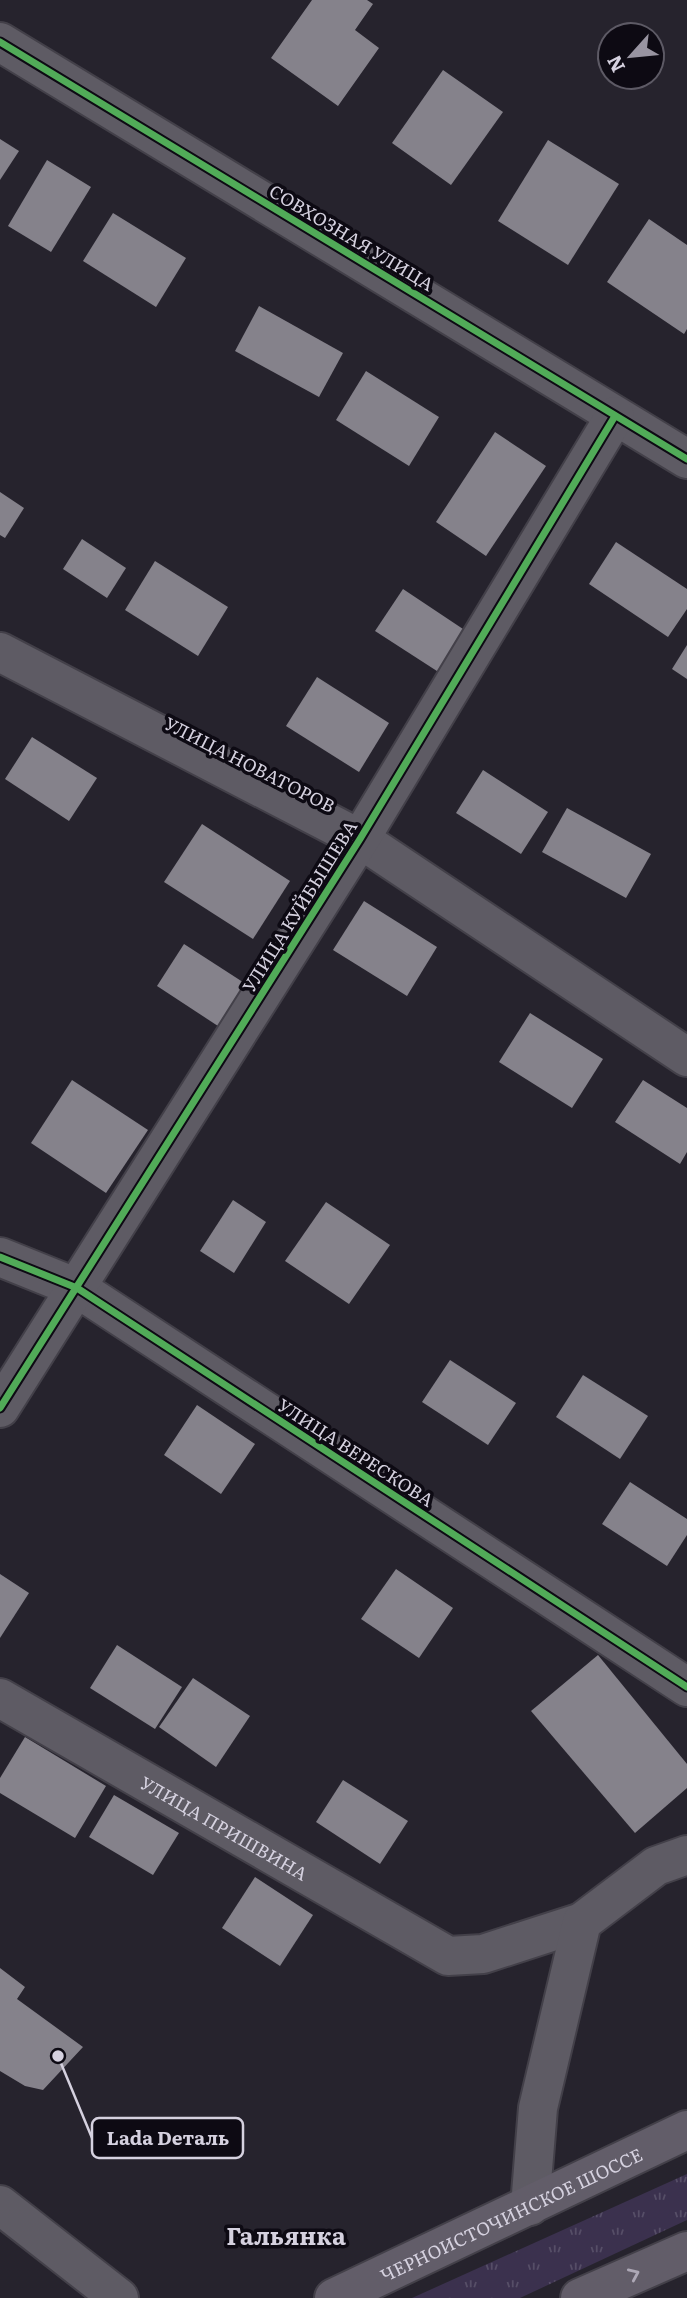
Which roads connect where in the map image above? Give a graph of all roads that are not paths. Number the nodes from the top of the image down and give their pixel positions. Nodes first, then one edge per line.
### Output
1 (0, 42) edge
2 (615, 416) junction
3 (687, 459) edge
4 (0, 652) edge
5 (360, 839) junction
6 (687, 1057) edge
7 (0, 1257) edge
8 (77, 1288) junction
9 (0, 1408) edge
10 (687, 1687) edge
11 (0, 1698) edge
12 (687, 1854) edge
13 (582, 1922) junction
14 (687, 2130) edge
15 (0, 2205) edge
16 (530, 2206) junction
17 (687, 2251) edge
18 (119, 2298) edge
19 (334, 2298) edge
20 (580, 2298) edge

1 - 2 street, СОВХОЗНАЯ УЛИЦА
2 - 3 street, СОВХОЗНАЯ УЛИЦА
2 - 5 street, УЛИЦА КУЙБЫШЕВА
4 - 5 street, УЛИЦА НОВАТОРОВ
5 - 6 street, УЛИЦА НОВАТОРОВ
5 - 8 street, УЛИЦА КУЙБЫШЕВА
7 - 8 street, УЛИЦА ВЕРЕСКОВА
8 - 9 street, УЛИЦА КУЙБЫШЕВА
8 - 10 street, УЛИЦА ВЕРЕСКОВА
11 - 13 street, УЛИЦА ПРИШВИНА
12 - 13 street
13 - 16 street
14 - 16 main road, ЧЕРНОИСТОЧИНСКОЕ ШОССЕ
15 - 18 street
16 - 19 main road, ЧЕРНОИСТОЧИНСКОЕ ШОССЕ
20 -> 17 main road

